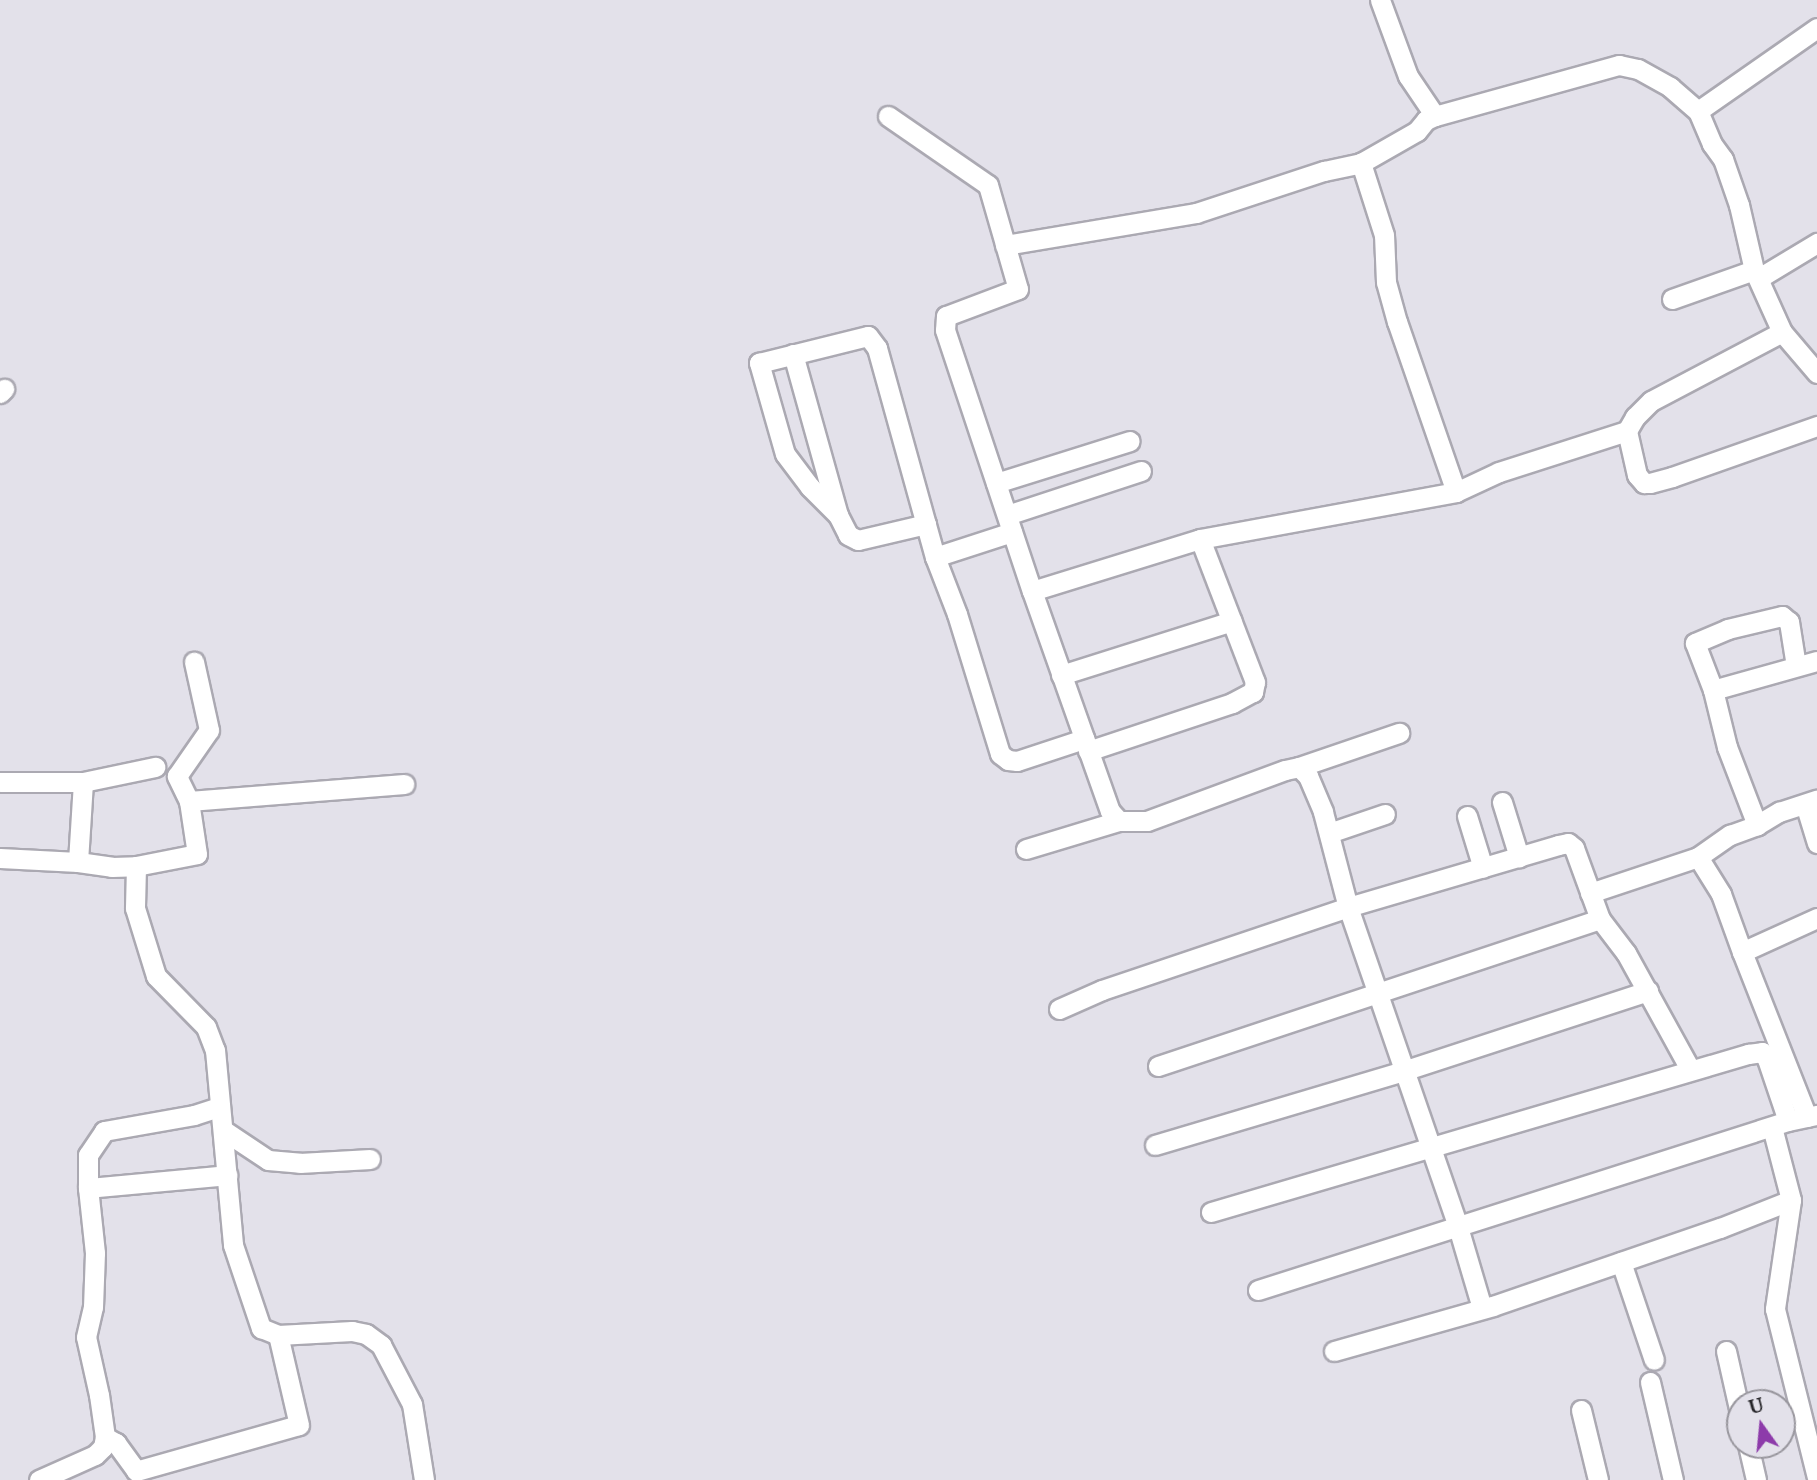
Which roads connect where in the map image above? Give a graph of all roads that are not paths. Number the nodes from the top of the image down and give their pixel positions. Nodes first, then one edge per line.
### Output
1 (1380, 0) edge
2 (1817, 28) edge
3 (1698, 111) junction
4 (888, 116) dead end
5 (1435, 116) junction
6 (1360, 163) junction
7 (1817, 243) edge
8 (1004, 245) junction
9 (1757, 274) junction
10 (1672, 299) dead end
11 (1782, 332) junction
12 (793, 354) junction
13 (1817, 373) edge
14 (1817, 426) edge
15 (1627, 431) junction
16 (1130, 441) dead end
17 (819, 445) junction
18 (785, 454) junction
19 (1141, 471) dead end
20 (996, 483) junction
21 (1456, 492) junction
22 (838, 515) junction
23 (1009, 523) junction
24 (926, 524) junction
25 (1200, 539) junction
26 (935, 557) junction
27 (1032, 591) junction
28 (1232, 621) junction
29 (1817, 661) edge
30 (194, 662) dead end
31 (1796, 666) junction
32 (1061, 675) junction
33 (1713, 690) junction
34 (1399, 733) dead end
35 (1086, 745) junction
36 (155, 767) dead end
37 (1299, 767) junction
38 (0, 782) edge
39 (83, 782) junction
40 (404, 784) dead end
41 (189, 801) junction
42 (1502, 802) dead end
43 (1811, 802) edge
44 (1385, 814) dead end
45 (1466, 816) dead end
46 (1119, 821) junction
47 (1757, 825) junction
48 (1329, 833) junction
49 (1817, 843) edge
50 (1026, 849) dead end
51 (1519, 857) junction
52 (1698, 857) junction
53 (0, 858) edge
54 (78, 862) junction
55 (136, 866) junction
56 (1483, 868) junction
57 (1590, 892) junction
58 (1348, 907) junction
59 (1817, 918) edge
60 (1600, 919) junction
61 (1742, 952) junction
62 (1648, 991) junction
63 (1379, 993) junction
64 (1059, 1009) dead end
65 (1158, 1066) dead end
66 (1690, 1069) junction
67 (1404, 1071) junction
68 (219, 1107) junction
69 (1812, 1116) edge
70 (1780, 1124) junction
71 (223, 1130) junction
72 (1155, 1145) dead end
73 (1429, 1147) junction
74 (370, 1159) dead end
75 (228, 1175) junction
76 (88, 1188) junction
77 (1791, 1200) junction
78 (1211, 1212) dead end
79 (1458, 1227) junction
80 (1621, 1262) junction
81 (1258, 1290) dead end
82 (1482, 1308) junction
83 (278, 1335) junction
84 (1334, 1351) dead end
85 (1726, 1352) dead end
86 (1654, 1360) dead end
87 (1650, 1382) dead end
88 (1734, 1389) edge
89 (1581, 1410) dead end
90 (105, 1437) junction
91 (1751, 1459) edge
92 (1817, 1476) edge
93 (39, 1480) edge
94 (424, 1480) edge
95 (1598, 1480) edge
96 (1673, 1480) edge
97 (1756, 1480) edge

1 - 5 street
2 - 3 street
3 - 5 street
3 - 9 street
4 - 8 street
5 - 6 street
6 - 8 street
6 - 21 street
7 - 9 street
8 - 20 street
9 - 10 street
9 - 11 street
11 - 13 street
11 - 15 street
12 - 17 street
12 - 18 street
12 - 24 street
14 - 15 street
15 - 21 street
16 - 20 street
17 - 18 street
17 - 22 street
18 - 22 street
19 - 23 street
20 - 23 street
21 - 25 street
22 - 24 street
23 - 26 street
23 - 27 street
24 - 26 street
25 - 27 street
25 - 28 street
26 - 35 street
27 - 32 street
28 - 32 street
28 - 35 street
29 - 31 street
30 - 41 street
31 - 33 street
31 - 33 street
32 - 35 street
33 - 47 street
34 - 37 street
35 - 46 street
36 - 39 street
37 - 46 street
37 - 48 street
38 - 39 street
39 - 54 street
40 - 41 street
41 - 55 street
42 - 51 street
43 - 47 street
43 - 49 street
44 - 48 street
45 - 56 street
46 - 50 street
47 - 52 street
48 - 58 street
51 - 56 street
51 - 57 street
52 - 57 street
52 - 61 street
53 - 54 street
54 - 55 street
55 - 68 street
56 - 58 street
57 - 60 street
58 - 63 street
58 - 64 street
59 - 61 street
60 - 62 street
60 - 63 street
61 - 69 street
62 - 66 street
62 - 67 street
63 - 65 street
63 - 67 street
66 - 70 street
66 - 73 street
67 - 72 street
67 - 73 street
68 - 71 street
68 - 76 street
69 - 70 street
70 - 77 street
70 - 79 street
71 - 74 street
71 - 75 street
73 - 78 street
73 - 79 street
75 - 76 street
75 - 83 street
76 - 90 street
77 - 80 street
77 - 92 street
79 - 81 street
79 - 82 street
80 - 82 street
80 - 86 street
82 - 84 street
83 - 90 street
83 - 94 street
85 - 88 street
87 - 96 street
89 - 95 street
90 - 93 street
91 - 97 street

